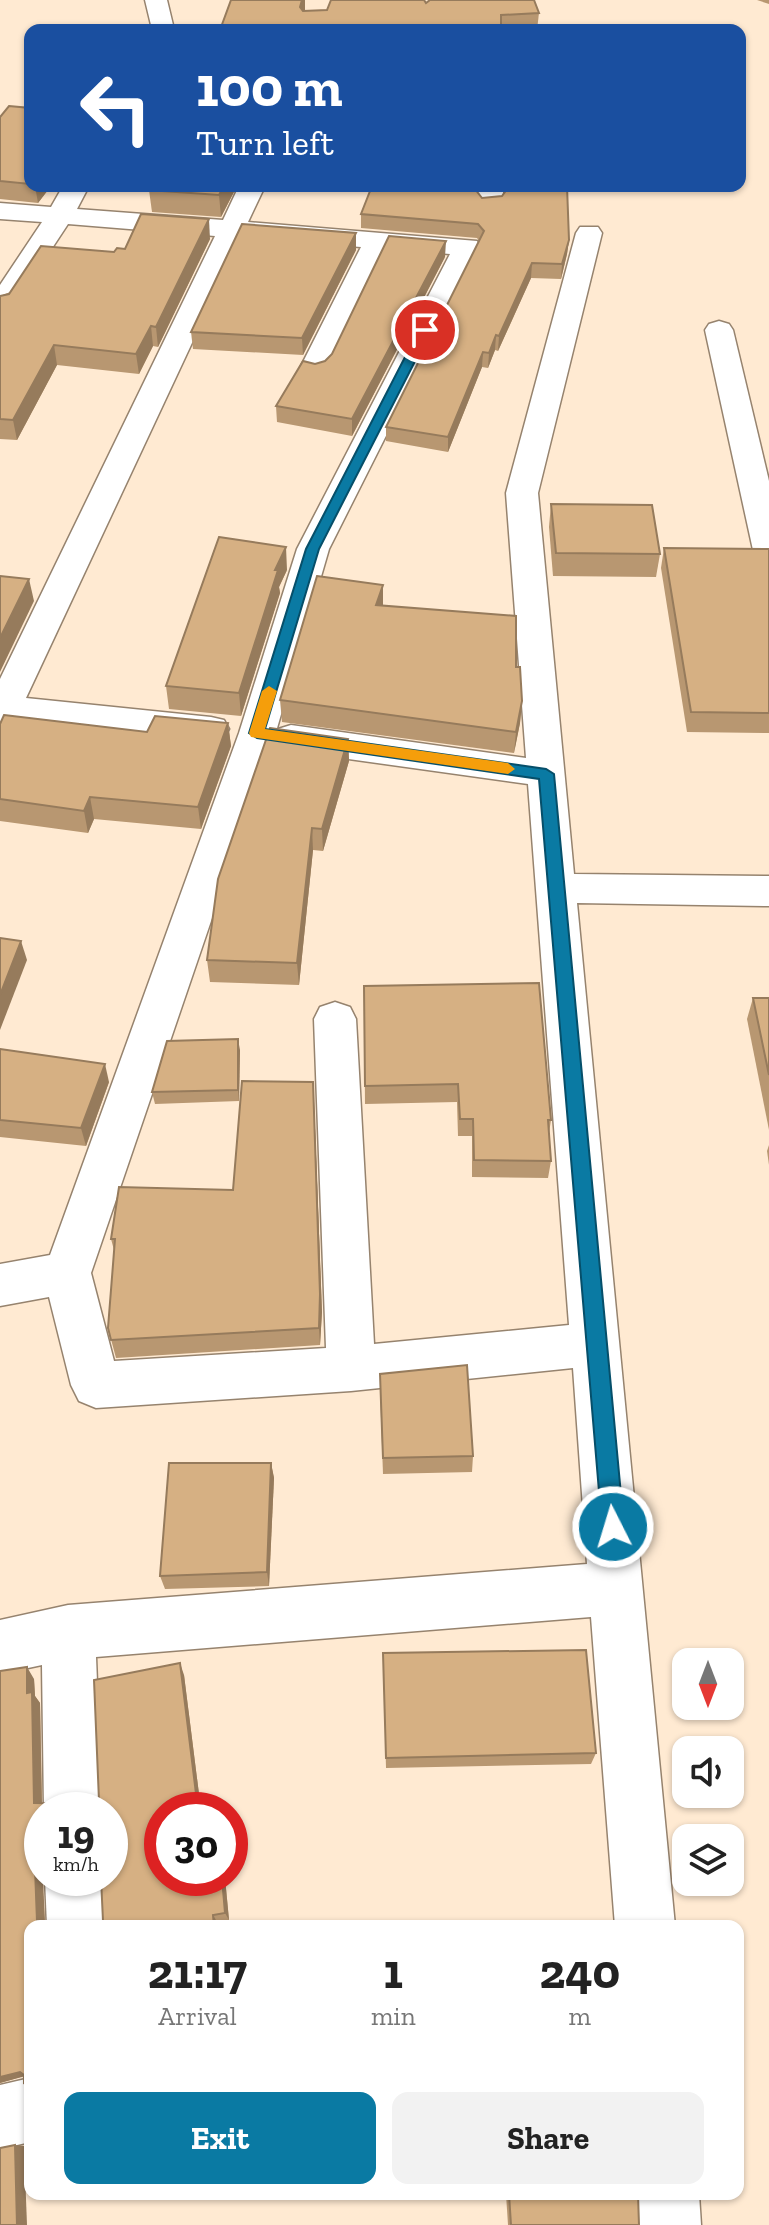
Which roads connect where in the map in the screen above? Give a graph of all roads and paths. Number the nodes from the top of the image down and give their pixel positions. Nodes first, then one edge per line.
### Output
1 (156, 0) edge
2 (162, 24) edge
3 (73, 192) edge
4 (249, 192) edge
5 (0, 211) edge
6 (59, 217) junction
7 (230, 231) junction
8 (589, 233) dead end
9 (377, 241) junction
10 (0, 306) edge
11 (719, 330) dead end
12 (315, 368) edge
13 (769, 550) edge
14 (1, 711) edge
15 (257, 733) junction
16 (546, 774) junction
17 (557, 888) junction
18 (769, 891) edge
19 (335, 1019) dead end
20 (67, 1273) junction
21 (0, 1285) edge
22 (597, 1344) junction
23 (351, 1369) junction
24 (618, 1588) junction
25 (68, 1632) junction
26 (0, 1647) edge
27 (72, 1792) edge
28 (76, 1896) edge
29 (77, 1920) edge
30 (645, 1920) edge
31 (24, 2111) edge
32 (0, 2117) edge
33 (666, 2200) edge
34 (668, 2225) edge

1 - 2 street
3 - 6 street
4 - 7 street
5 - 6 street
6 - 7 street
6 - 10 street
7 - 9 street
7 - 14 street
8 - 16 street
9 - 12 street
9 - 15 street
11 - 13 street
14 - 15 street
15 - 16 street
15 - 20 street
16 - 17 street
17 - 18 street
17 - 22 street
19 - 23 street
20 - 21 street
20 - 23 street
22 - 23 street
22 - 24 street
24 - 25 street
24 - 30 street
25 - 26 street
25 - 27 street
28 - 29 street
31 - 32 street
33 - 34 street

